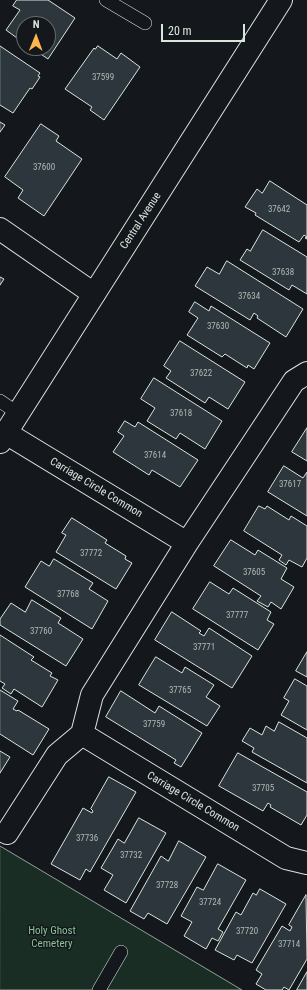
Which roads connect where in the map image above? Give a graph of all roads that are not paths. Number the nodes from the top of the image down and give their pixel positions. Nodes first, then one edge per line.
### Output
1 (106, 0) edge
2 (281, 0) edge
3 (145, 23) dead end
4 (0, 229) edge
5 (94, 294) junction
6 (307, 374) edge
7 (0, 401) edge
8 (19, 414) junction
9 (3, 438) edge
10 (187, 543) junction
11 (82, 734) junction
12 (8, 832) dead end
13 (307, 862) edge
14 (121, 952) dead end
15 (99, 990) edge

1 - 3 lane
2 - 5 street, Central Avenue
4 - 5 street
5 - 8 street, Central Avenue
6 - 10 street
7 - 8 lane
8 - 9 street, Central Avenue
9 - 10 street, Carriage Circle Common
10 - 11 street
11 - 12 street
11 - 13 street, Carriage Circle Common
14 - 15 lane

